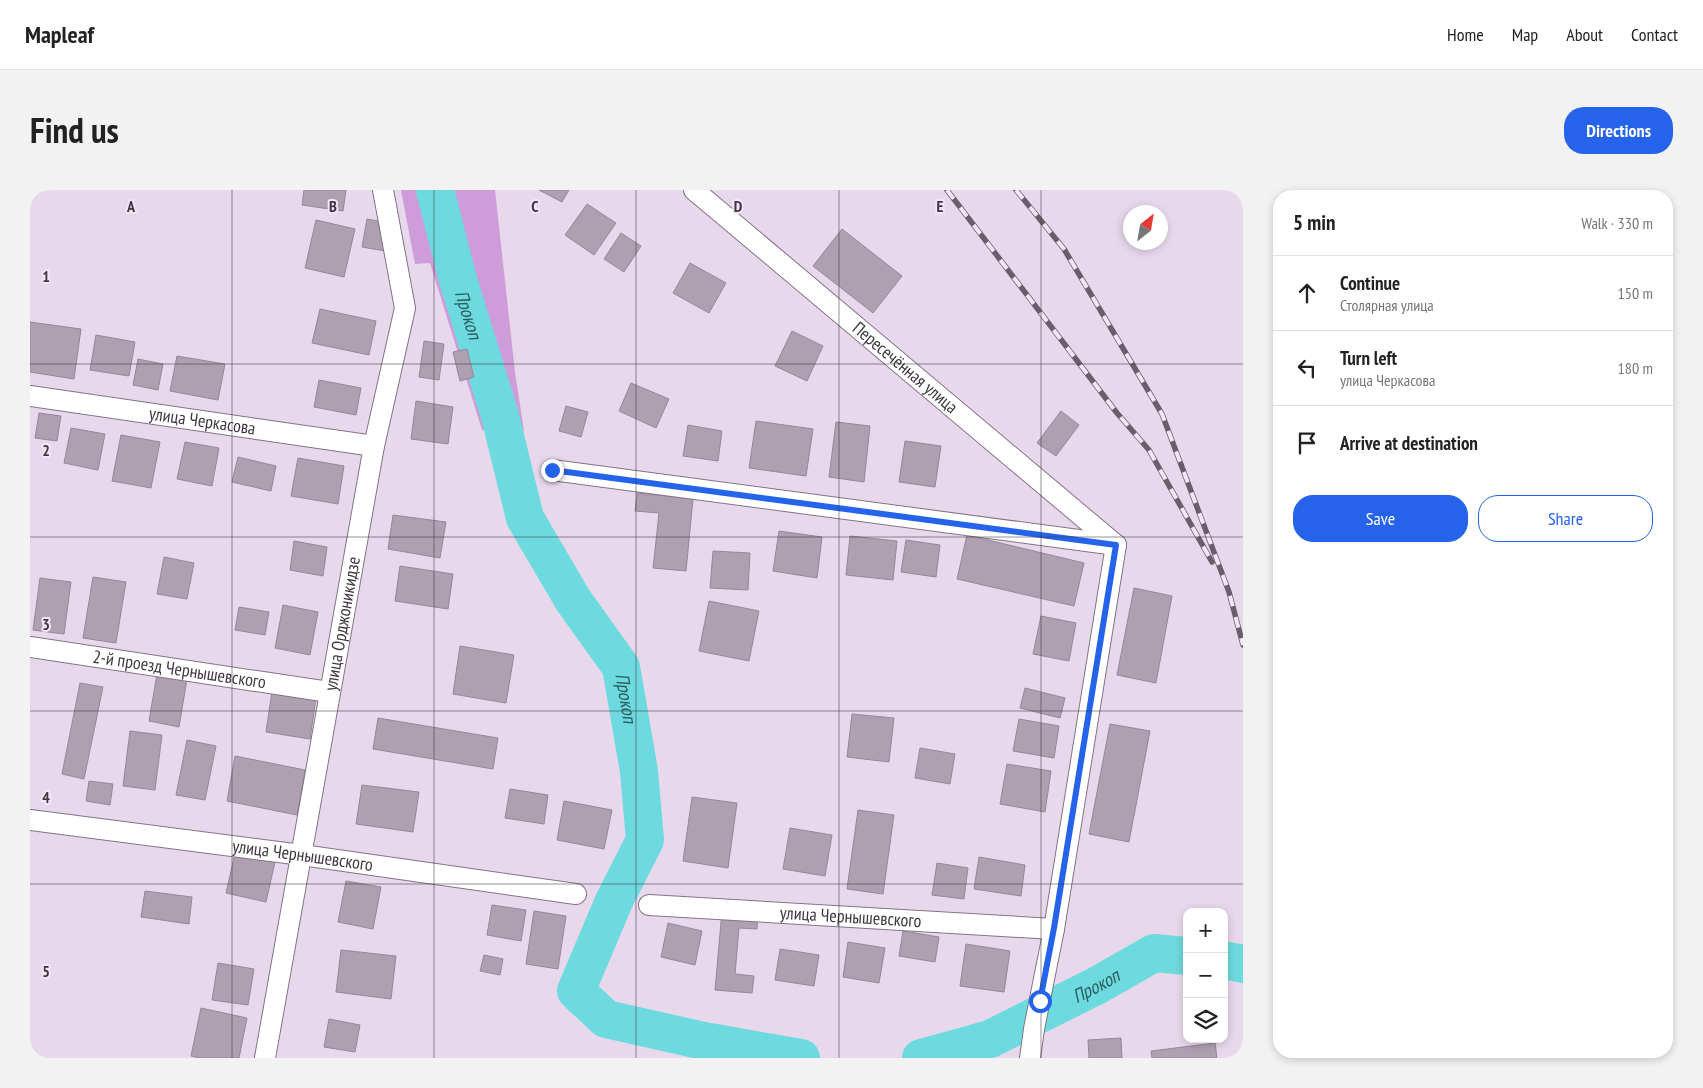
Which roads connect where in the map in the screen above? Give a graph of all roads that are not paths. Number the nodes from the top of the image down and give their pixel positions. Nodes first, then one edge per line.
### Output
1 (383, 190) edge
2 (694, 190) edge
3 (30, 396) edge
4 (374, 446) junction
5 (552, 470) dead end
6 (1116, 545) junction
7 (30, 647) edge
8 (329, 692) junction
9 (30, 820) edge
10 (302, 855) junction
11 (576, 894) dead end
12 (649, 905) dead end
13 (1054, 928) junction
14 (265, 1058) edge
15 (1030, 1058) edge

1 - 4 street, улица Орджоникидзе
2 - 6 street, Пересечённая улица
3 - 4 street, улица Черкасова
4 - 8 street, улица Орджоникидзе
5 - 6 street
6 - 13 street
7 - 8 street, 2-й проезд Чернышевского
8 - 10 street, улица Орджоникидзе
9 - 10 street, улица Чернышевского
10 - 11 street, улица Чернышевского
10 - 14 street, улица Орджоникидзе
12 - 13 street, улица Чернышевского
13 - 15 street

